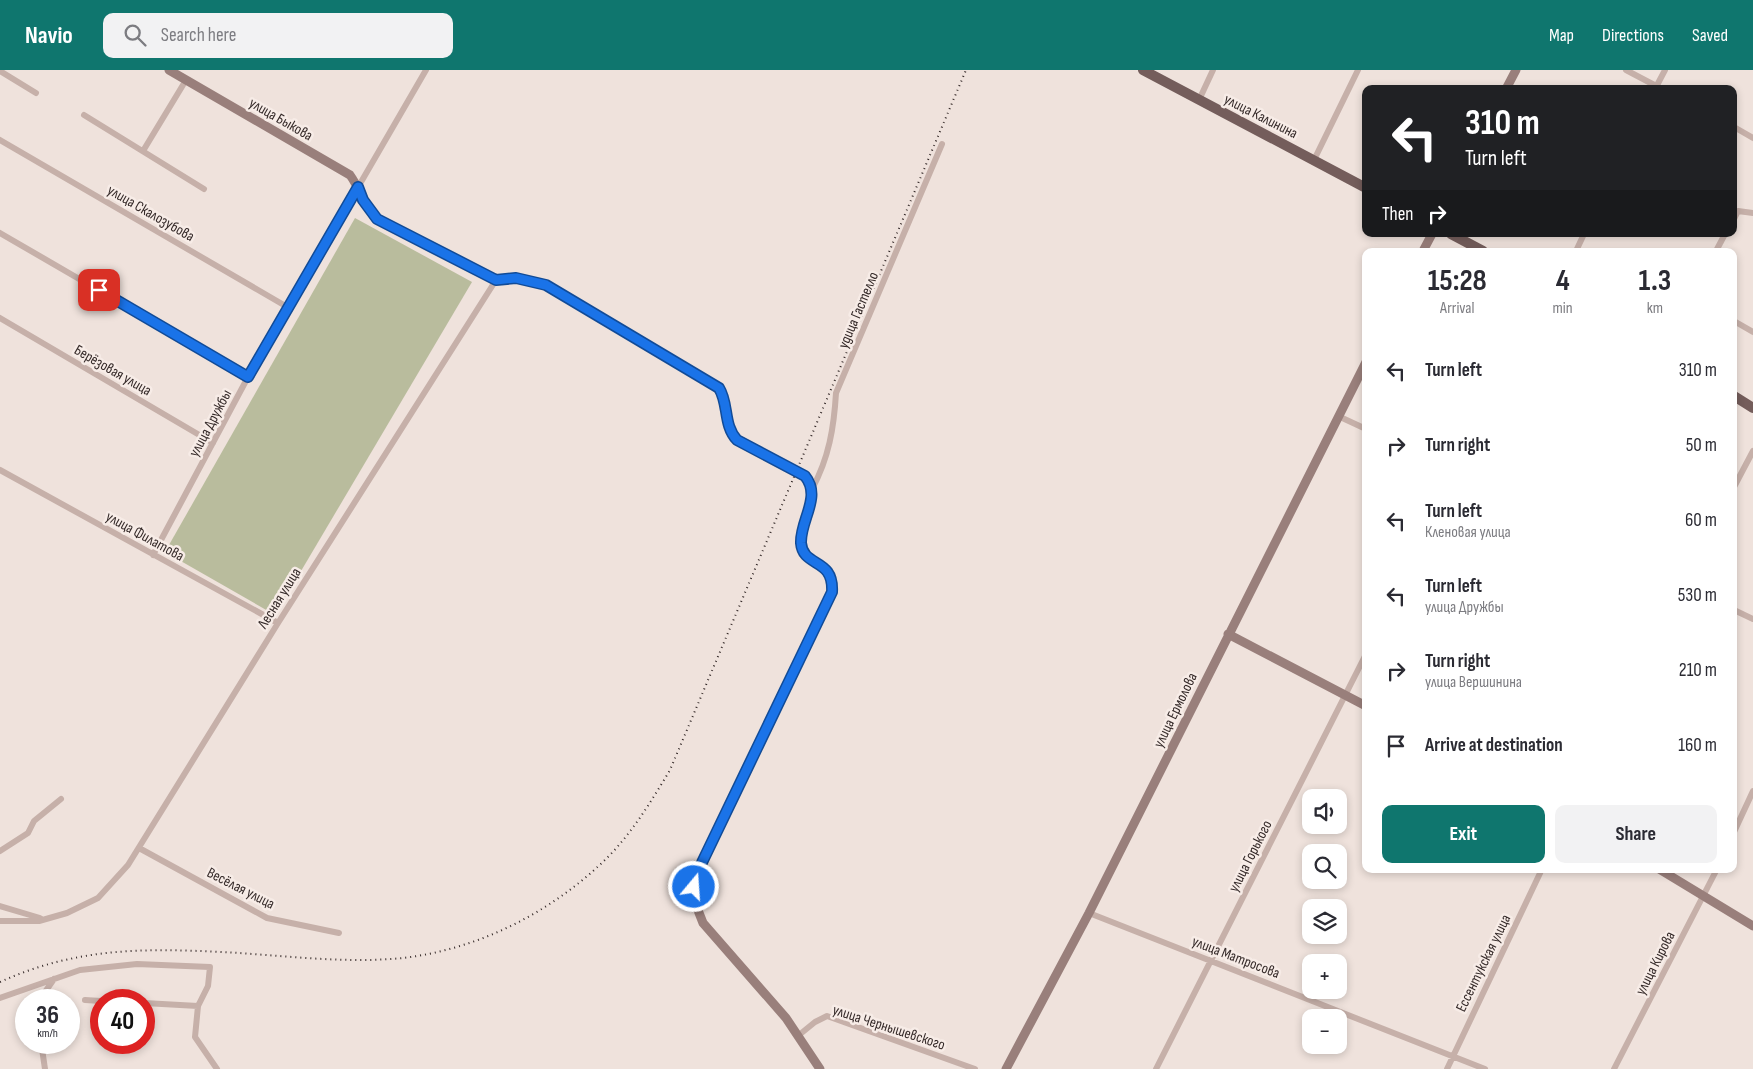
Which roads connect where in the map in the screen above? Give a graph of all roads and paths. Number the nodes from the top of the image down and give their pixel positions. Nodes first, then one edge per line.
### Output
1 (169, 70) edge
2 (426, 70) edge
3 (1143, 70) edge
4 (1213, 70) edge
5 (1358, 70) edge
6 (1516, 70) edge
7 (1626, 70) edge
8 (1665, 70) edge
9 (0, 71) edge
10 (186, 80) junction
11 (1508, 85) edge
12 (1653, 85) edge
13 (1659, 85) edge
14 (36, 93) dead end
15 (1199, 100) junction
16 (84, 115) dead end
17 (1737, 129) edge
18 (1753, 138) edge
19 (0, 140) edge
20 (942, 144) dead end
21 (143, 151) junction
22 (1314, 160) junction
23 (1362, 186) edge
24 (358, 187) junction
25 (204, 189) dead end
26 (1737, 213) edge
27 (1753, 214) edge
28 (0, 233) edge
29 (1457, 237) edge
30 (1477, 248) edge
31 (496, 280) junction
32 (289, 308) junction
33 (0, 318) edge
34 (1737, 323) edge
35 (1753, 332) edge
36 (1362, 370) edge
37 (248, 377) junction
38 (1737, 398) edge
39 (1753, 408) edge
40 (1338, 416) junction
41 (1362, 427) edge
42 (213, 443) junction
43 (1753, 451) edge
44 (0, 470) edge
45 (1737, 482) edge
46 (812, 489) junction
47 (153, 555) junction
48 (1737, 611) edge
49 (1753, 619) edge
50 (278, 623) junction
51 (1228, 634) junction
52 (1362, 662) edge
53 (1345, 695) junction
54 (1362, 704) edge
55 (1753, 791) edge
56 (61, 799) dead end
57 (1737, 826) edge
58 (139, 848) junction
59 (0, 851) edge
60 (1540, 873) edge
61 (1665, 873) edge
62 (1714, 873) edge
63 (1703, 897) junction
64 (0, 906) edge
65 (1089, 912) junction
66 (44, 919) junction
67 (0, 921) edge
68 (1753, 926) edge
69 (339, 933) dead end
70 (1210, 960) junction
71 (55, 978) junction
72 (47, 989) edge
73 (0, 998) edge
74 (85, 1000) dead end
75 (90, 1000) edge
76 (155, 1004) edge
77 (198, 1006) junction
78 (799, 1035) junction
79 (43, 1054) edge
80 (1453, 1055) junction
81 (45, 1069) edge
82 (217, 1069) edge
83 (820, 1069) edge
84 (975, 1069) edge
85 (1006, 1069) edge
86 (1156, 1069) edge
87 (1447, 1069) edge
88 (1485, 1069) edge
89 (1614, 1069) edge

1 - 10 street, улица Быкова
2 - 24 street, улица Дружбы
3 - 15 main road, улица Калинина
4 - 15 street
5 - 22 street
6 - 11 street
7 - 12 street
8 - 13 street
9 - 14 street
10 - 21 street
10 - 24 street, улица Быкова
15 - 22 main road, улица Калинина
16 - 21 street
17 - 18 street
19 - 32 street, улица Скалозубова
20 - 46 street, удица Гастелло
21 - 25 street
22 - 23 main road, улица Калинина
24 - 31 street, улица Быкова
24 - 32 street, улица Дружбы
26 - 27 street
28 - 37 street
29 - 30 main road
31 - 46 street
31 - 50 street, Лесная улица
32 - 37 street, улица Дружбы
33 - 42 street, Берёзовая улица
34 - 35 street
36 - 40 street, улица Ермолова
37 - 42 street, улица Дружбы
38 - 39 main road
40 - 41 street
40 - 51 street, улица Ермолова
42 - 47 street, улица Дружбы
43 - 45 street
44 - 47 street, улица Филатова
46 - 78 street
47 - 50 street, улица Филатова
48 - 49 street
50 - 58 street, Лесная улица
51 - 53 street
51 - 65 street, улица Ермолова
52 - 53 street, улица Горького
53 - 54 street
53 - 70 street, улица Горького
55 - 57 street
56 - 59 street
58 - 66 street, Лесная улица
58 - 69 street, Весёлая улица
60 - 80 street, Ессентукская улица
61 - 63 street
62 - 63 street, улица Кирова
63 - 68 street
63 - 89 street, улица Кирова
64 - 66 street
65 - 70 street, улица Матросова
65 - 85 street, улица Ермолова
66 - 67 street, Лесная улица
70 - 80 street, улица Матросова
70 - 86 street, улица Горького
71 - 72 street
71 - 73 street
71 - 77 street
74 - 75 street
76 - 77 street
77 - 82 street
78 - 83 street
78 - 84 street, улица Чернышевского
79 - 81 street
80 - 87 street, Ессентукская улица
80 - 88 street, улица Матросова

